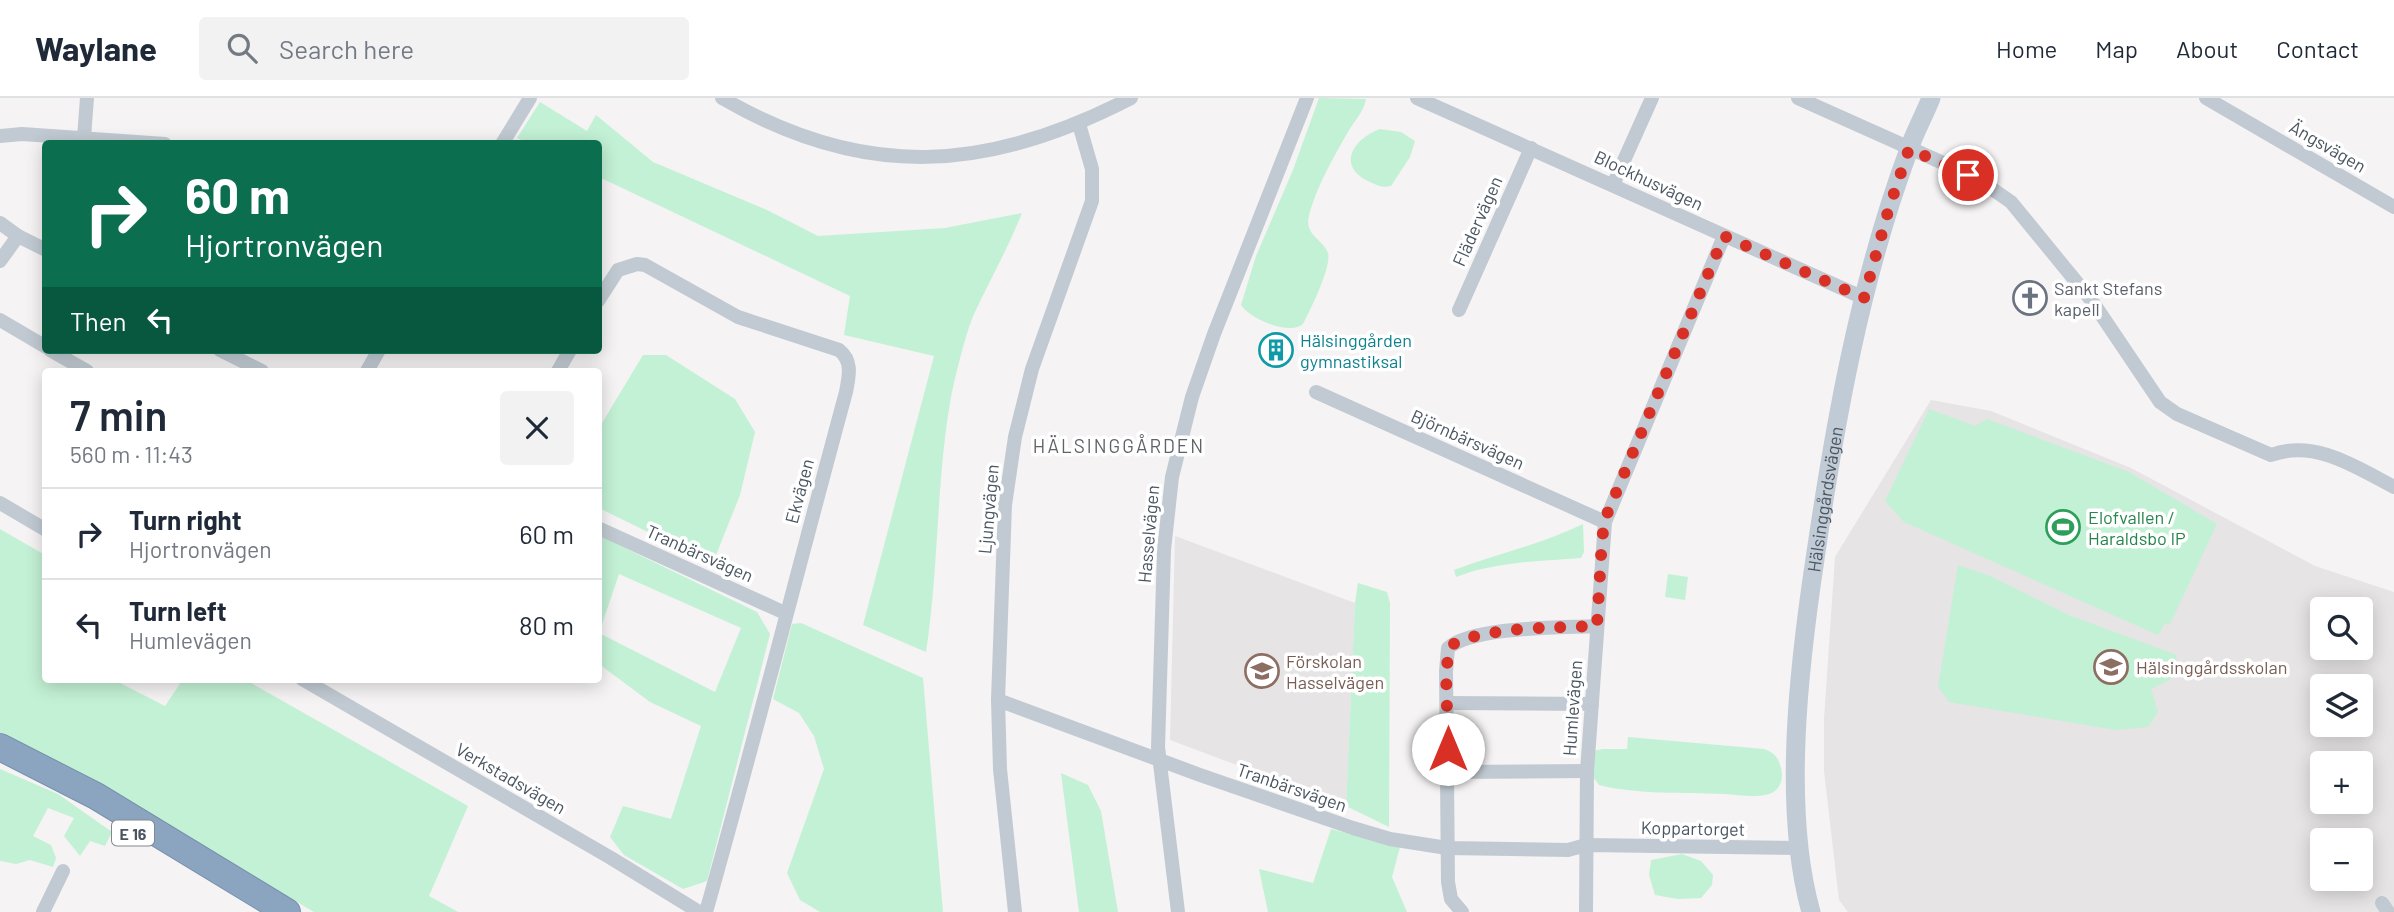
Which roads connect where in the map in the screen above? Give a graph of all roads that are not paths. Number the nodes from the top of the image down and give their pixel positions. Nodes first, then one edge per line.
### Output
1 (87, 98) edge
2 (530, 98) edge
3 (722, 98) edge
4 (1131, 98) edge
5 (1307, 98) edge
6 (1417, 98) edge
7 (1652, 98) edge
8 (1797, 98) edge
9 (1931, 98) edge
10 (2206, 98) edge
11 (1079, 124) junction
12 (0, 136) edge
13 (84, 138) junction
14 (111, 140) edge
15 (504, 140) edge
16 (1531, 149) junction
17 (1909, 149) junction
18 (1614, 185) junction
19 (2394, 207) edge
20 (0, 223) edge
21 (18, 236) junction
22 (1724, 236) junction
23 (42, 248) edge
24 (0, 261) edge
25 (602, 296) edge
26 (1864, 298) junction
27 (1459, 310) dead end
28 (0, 320) edge
29 (42, 345) edge
30 (57, 354) edge
31 (228, 354) edge
32 (82, 368) edge
33 (256, 368) edge
34 (1316, 392) dead end
35 (2394, 487) edge
36 (0, 503) edge
37 (1605, 522) junction
38 (42, 528) edge
39 (602, 530) edge
40 (786, 613) junction
41 (1597, 626) junction
42 (309, 683) edge
43 (998, 700) junction
44 (1448, 703) junction
45 (1592, 704) junction
46 (0, 747) edge
47 (1158, 758) junction
48 (0, 762) edge
49 (1587, 771) junction
50 (1448, 772) junction
51 (1586, 845) junction
52 (1447, 848) junction
53 (1800, 848) junction
54 (62, 871) dead end
55 (262, 904) edge
56 (43, 912) edge
57 (288, 912) edge
58 (699, 912) edge
59 (706, 912) edge
60 (1015, 912) edge
61 (1178, 912) edge
62 (1462, 912) edge
63 (1586, 912) edge
64 (1811, 912) edge

1 - 13 street
2 - 15 street
3 - 11 street
4 - 11 street
5 - 47 street, Hasselvägen
6 - 16 street, Blockhusvägen
7 - 18 street
8 - 17 street
9 - 17 street, Hälsinggårdsvägen
10 - 19 street, Ängsvägen
11 - 43 street, Ljungvägen
12 - 13 street
13 - 14 street
16 - 18 street, Blockhusvägen
16 - 27 street, Flädervägen
17 - 26 street, Hälsinggårdsvägen
17 - 35 street
18 - 22 street, Blockhusvägen
20 - 21 street
21 - 23 street
21 - 24 street
22 - 26 street, Blockhusvägen
22 - 37 street, Humlevägen
25 - 40 street, Ekvägen
26 - 53 street, Hälsinggårdsvägen
28 - 29 street
30 - 32 street
31 - 33 street
34 - 37 street, Björnbärsvägen
36 - 38 street
37 - 41 street, Humlevägen
39 - 40 street, Tranbärsvägen
40 - 59 street, Ekvägen
41 - 44 street
41 - 45 street, Humlevägen
42 - 58 street, Verkstadsvägen
43 - 47 street, Tranbärsvägen
43 - 60 street, Ljungvägen
44 - 45 street
44 - 50 street
45 - 49 street, Humlevägen
46 - 55 highway, E 16
47 - 52 street, Tranbärsvägen
47 - 61 street, Hasselvägen
48 - 55 highway, E 16
49 - 50 street
49 - 51 street, Humlevägen
50 - 52 street
51 - 52 street, Tranbärsvägen
51 - 53 street, Koppartorget
51 - 63 street, Humlevägen
52 - 62 street
53 - 64 street, Hälsinggårdsvägen
54 - 56 street
55 - 57 highway, E 16

